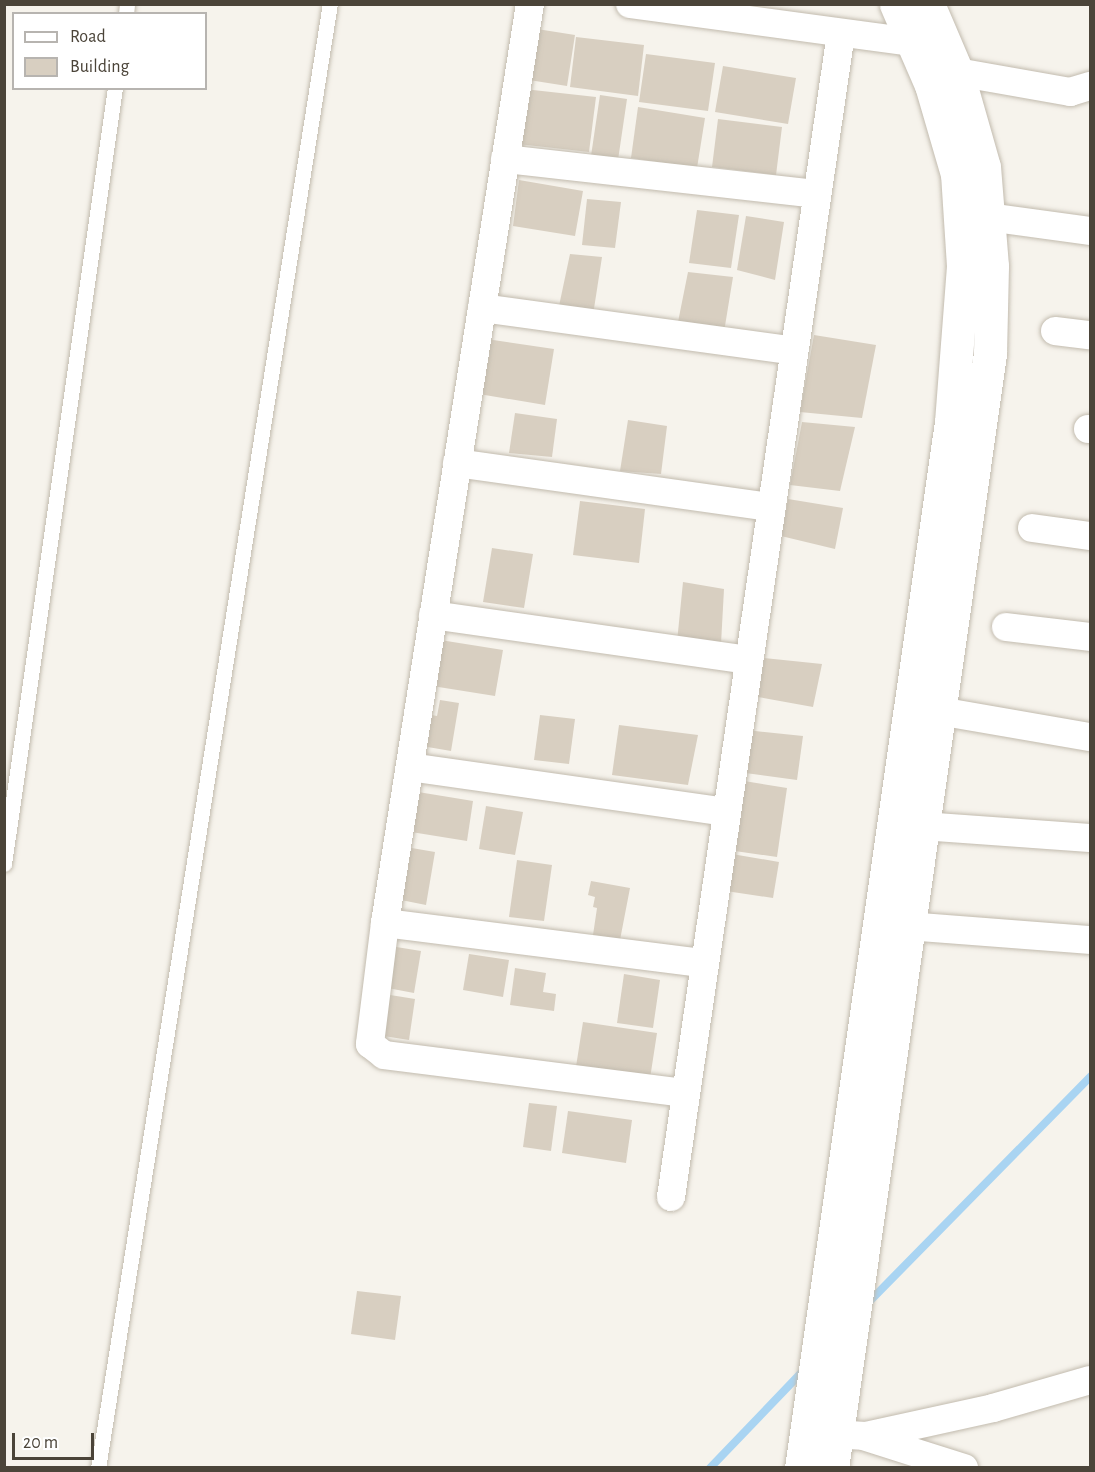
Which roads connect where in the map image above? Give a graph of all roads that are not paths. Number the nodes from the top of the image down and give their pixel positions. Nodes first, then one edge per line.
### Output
1 (330, 4) edge
2 (530, 4) edge
3 (630, 4) edge
4 (896, 4) edge
5 (928, 4) edge
6 (841, 33) junction
7 (913, 43) junction
8 (951, 59) junction
9 (1090, 86) edge
10 (115, 90) edge
11 (505, 159) junction
12 (817, 194) junction
13 (988, 217) junction
14 (1090, 231) edge
15 (482, 308) junction
16 (1055, 331) dead end
17 (1090, 335) edge
18 (794, 351) junction
19 (458, 463) junction
20 (771, 507) junction
21 (1032, 528) dead end
22 (1090, 536) edge
23 (433, 615) junction
24 (1006, 627) dead end
25 (1090, 637) edge
26 (748, 660) junction
27 (939, 711) junction
28 (1090, 736) edge
29 (410, 767) junction
30 (726, 812) junction
31 (922, 826) junction
32 (1090, 838) edge
33 (4, 864) edge
34 (385, 922) junction
35 (908, 926) junction
36 (1090, 940) edge
37 (703, 963) junction
38 (684, 1093) junction
39 (671, 1197) dead end
40 (840, 1299) junction
41 (1090, 1380) edge
42 (831, 1434) edge
43 (98, 1467) edge
44 (801, 1467) edge
45 (964, 1467) edge

1 - 43 lane
2 - 11 street
3 - 6 street
4 - 7 street
5 - 8 street
6 - 7 street
6 - 12 street
7 - 8 street
7 - 40 street
8 - 9 street
8 - 13 street
10 - 33 lane
11 - 12 street
11 - 15 street
12 - 18 street
13 - 14 street
13 - 27 street
15 - 18 street
15 - 19 street
16 - 17 street
18 - 20 street
19 - 20 street
19 - 23 street
20 - 26 street
21 - 22 street
23 - 26 street
23 - 29 street
24 - 25 street
26 - 30 street
27 - 28 street
27 - 31 street
29 - 30 street
29 - 34 street
30 - 37 street
31 - 32 street
31 - 35 street
34 - 37 street
34 - 38 street
35 - 36 street
35 - 40 street
37 - 38 street
38 - 39 street
40 - 42 street
41 - 42 street
42 - 44 street
42 - 45 street

